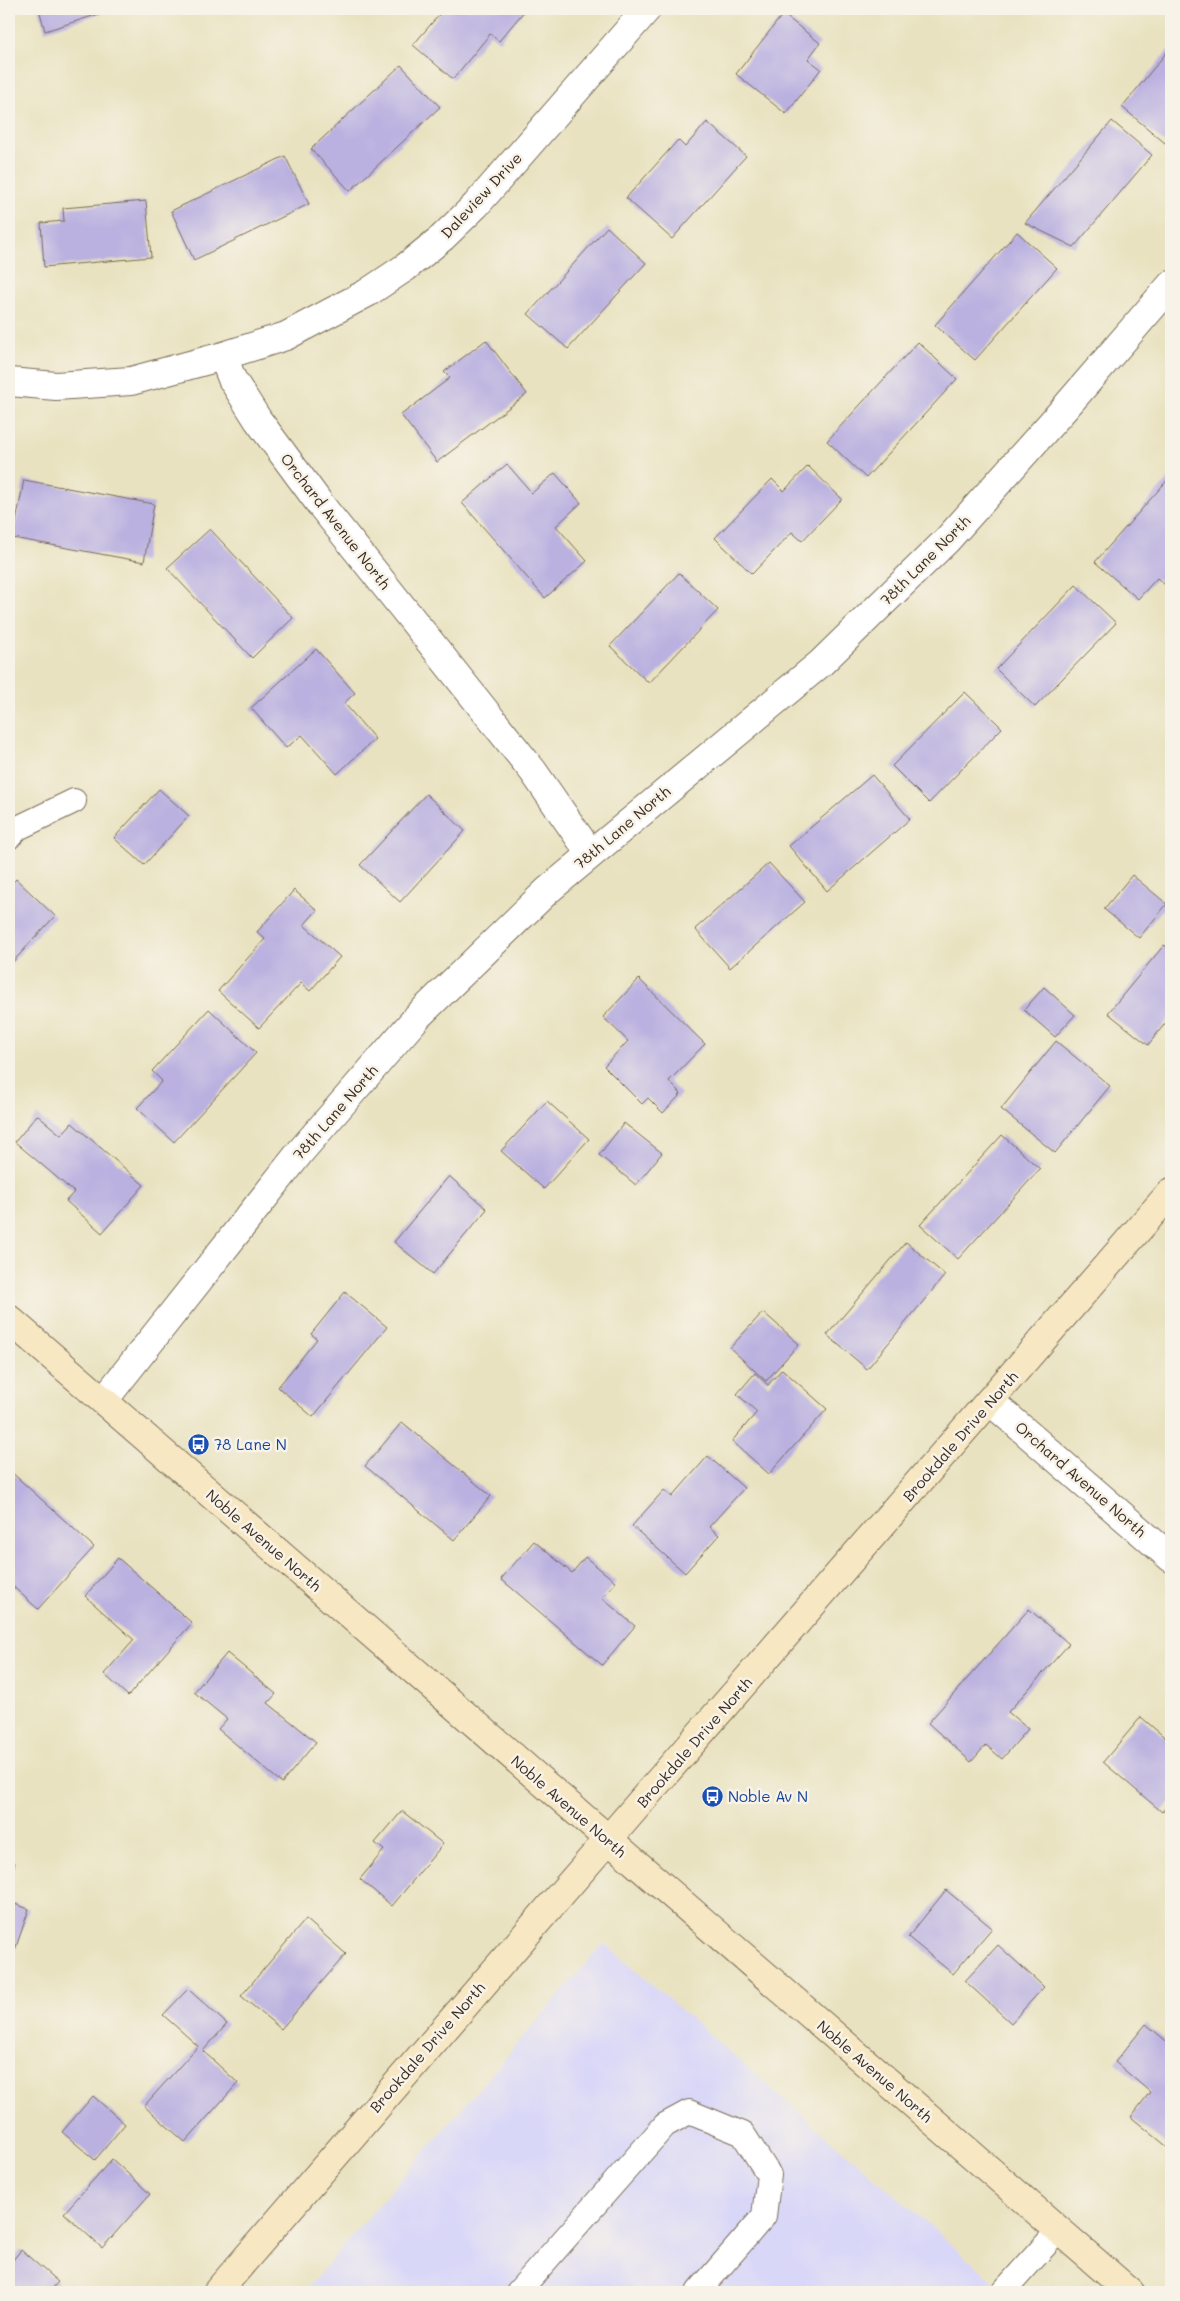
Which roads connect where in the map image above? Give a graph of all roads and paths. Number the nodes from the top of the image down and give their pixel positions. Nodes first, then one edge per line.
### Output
1 (647, 9) edge
2 (1171, 285) edge
3 (223, 356) junction
4 (9, 382) edge
5 (74, 801) dead end
6 (9, 837) edge
7 (590, 853) junction
8 (1171, 1192) edge
9 (9, 1319) edge
10 (104, 1400) junction
11 (990, 1401) junction
12 (1171, 1558) edge
13 (608, 1840) junction
14 (1058, 2230) junction
15 (217, 2292) edge
16 (518, 2292) edge
17 (698, 2292) edge
18 (1003, 2292) edge
19 (1130, 2292) edge

1 - 3 street, Daleview Drive
2 - 7 street, 78th Lane North
3 - 4 street
3 - 7 street, Orchard Avenue North
5 - 6 lane
7 - 10 street, 78th Lane North
8 - 11 street, Brookdale Drive North
9 - 10 street, Noble Avenue North
10 - 13 street, Noble Avenue North
11 - 12 street, Orchard Avenue North
11 - 13 street, Brookdale Drive North
13 - 14 street, Noble Avenue North
13 - 15 street, Brookdale Drive North
14 - 18 lane
14 - 19 street, Noble Avenue North
16 - 17 lane

